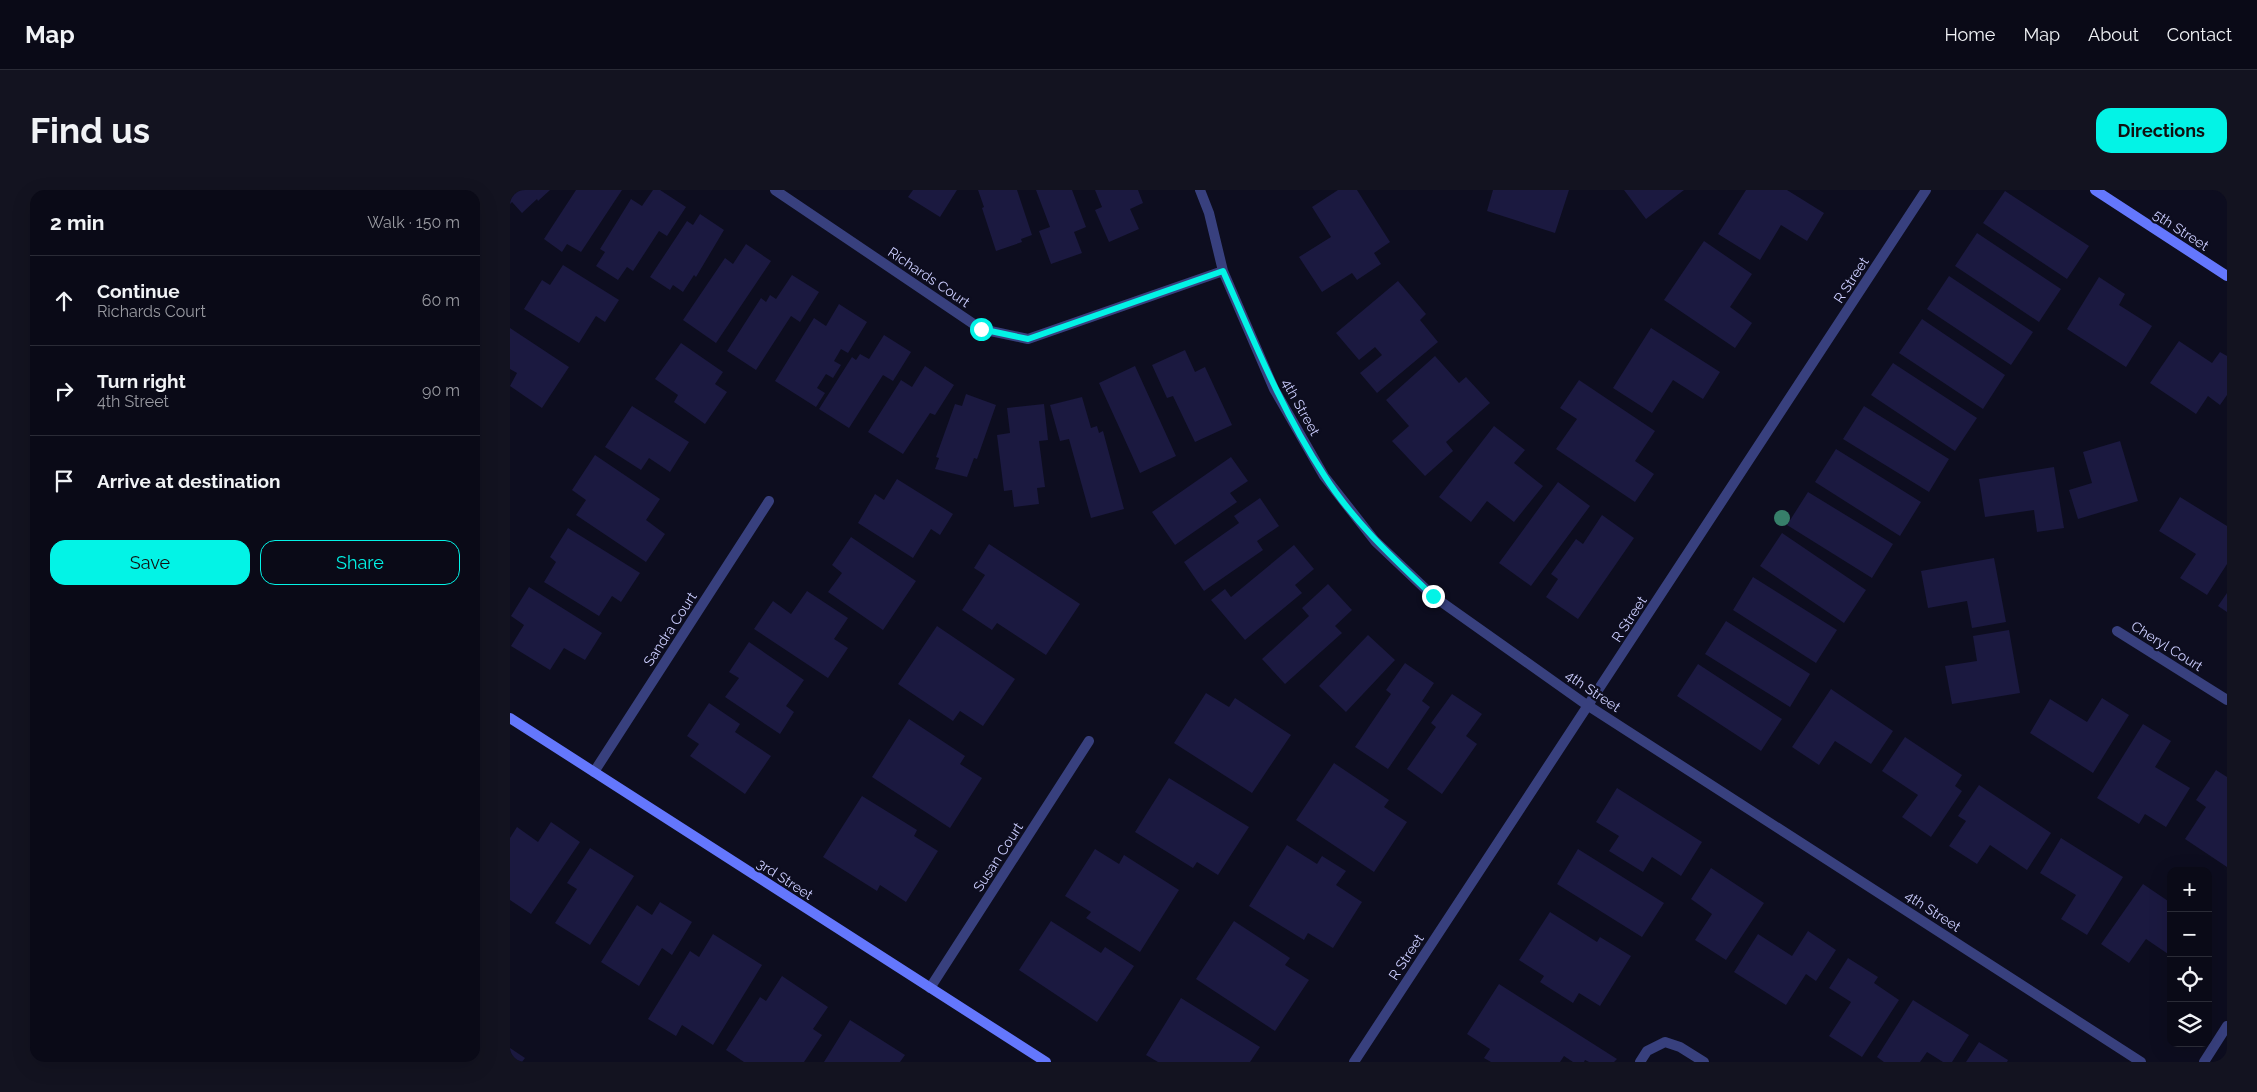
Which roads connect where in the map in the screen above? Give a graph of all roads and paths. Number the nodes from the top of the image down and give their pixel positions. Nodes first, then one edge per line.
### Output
1 (775, 190) edge
2 (1200, 190) edge
3 (1926, 190) edge
4 (2095, 190) edge
5 (1223, 271) junction
6 (2227, 276) edge
7 (769, 501) dead end
8 (2117, 631) dead end
9 (2227, 700) edge
10 (1589, 705) junction
11 (510, 718) edge
12 (1089, 741) dead end
13 (594, 772) junction
14 (930, 988) junction
15 (2227, 1026) edge
16 (1046, 1062) edge
17 (1354, 1062) edge
18 (1640, 1062) edge
19 (1704, 1062) edge
20 (2140, 1062) edge
21 (2204, 1062) edge

1 - 5 street, Richards Court
2 - 5 street, 4th Street
3 - 10 street, R Street
4 - 6 street, 5th Street
5 - 10 street, 4th Street
7 - 13 street, Sandra Court
8 - 9 street, Cheryl Court
10 - 17 street, R Street
10 - 20 street, 4th Street
11 - 13 street, 3rd Street
12 - 14 street, Susan Court
13 - 14 street, 3rd Street
14 - 16 street, 3rd Street
15 - 21 street
18 - 19 street

